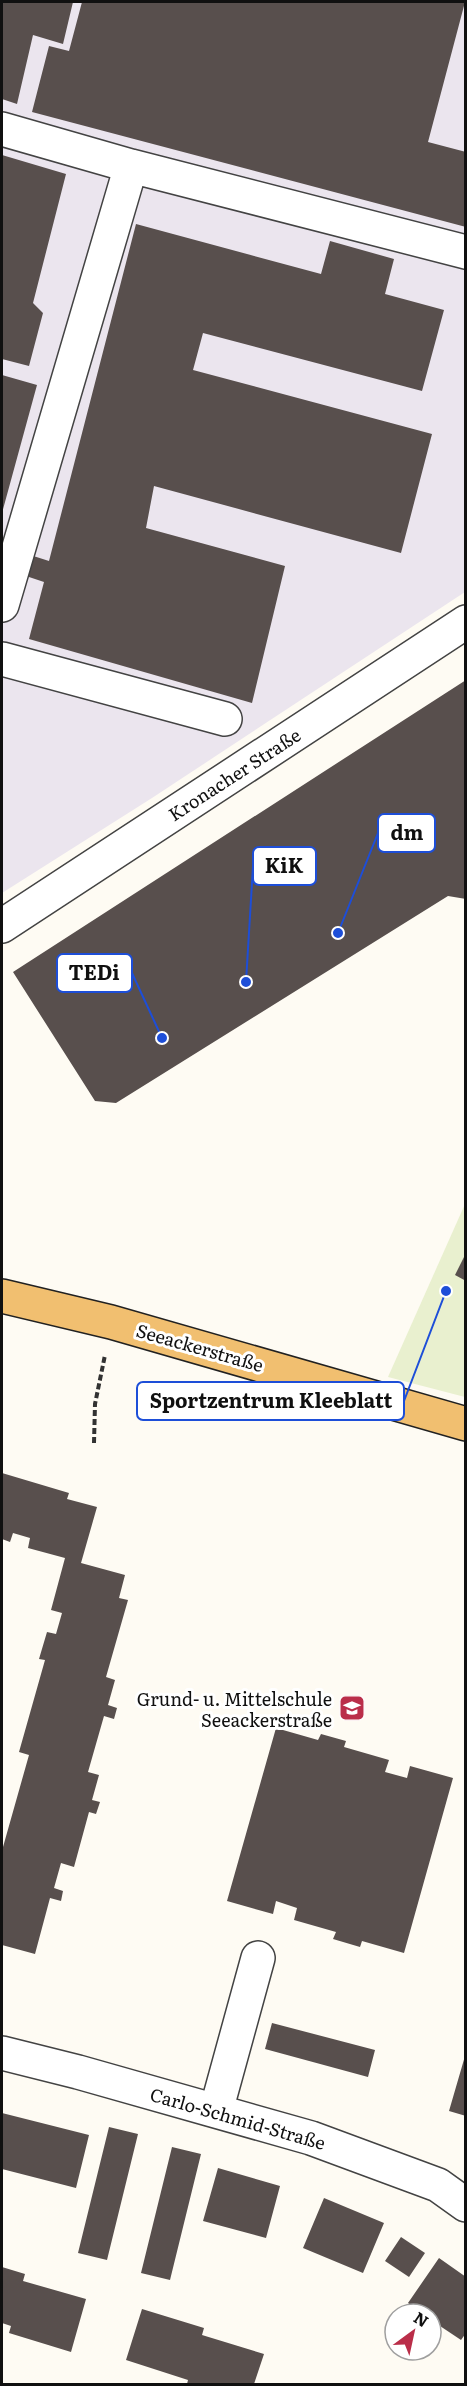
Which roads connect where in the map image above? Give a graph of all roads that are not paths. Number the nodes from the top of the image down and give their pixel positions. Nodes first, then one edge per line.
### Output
1 (2, 129) edge
2 (131, 166) junction
3 (465, 252) edge
4 (2, 605) edge
5 (465, 622) edge
6 (2, 659) edge
7 (225, 719) dead end
8 (2, 926) edge
9 (2, 1296) edge
10 (465, 1424) edge
11 (258, 1958) dead end
12 (2, 2053) edge
13 (216, 2111) junction
14 (465, 2205) edge

1 - 2 street
2 - 3 street
2 - 4 street
5 - 8 street, Kronacher Straße
6 - 7 street
9 - 10 main road, Seeackerstraße
11 - 13 street
12 - 13 street, Carlo-Schmid-Straße
13 - 14 street, Carlo-Schmid-Straße

